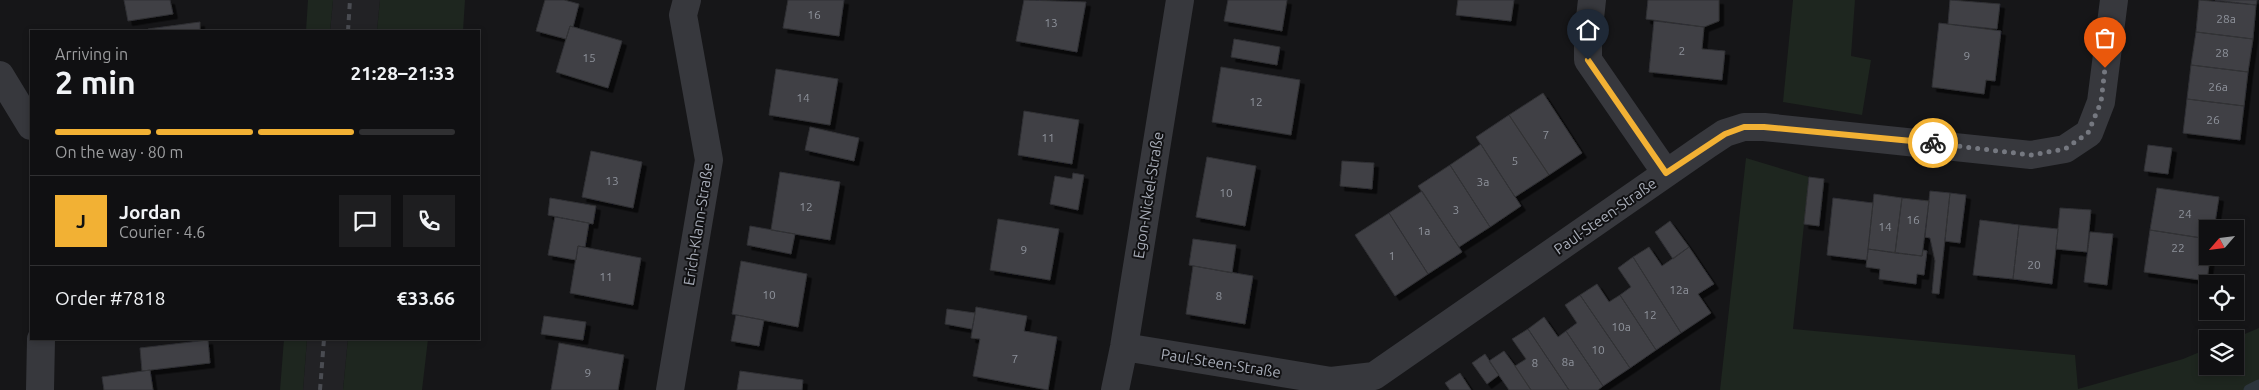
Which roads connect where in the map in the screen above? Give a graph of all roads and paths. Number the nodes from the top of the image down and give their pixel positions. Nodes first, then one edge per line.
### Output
1 (687, 0) edge
2 (1180, 0) edge
3 (1592, 0) edge
4 (2114, 0) edge
5 (0, 75) edge
6 (30, 124) edge
7 (1666, 173) junction
8 (41, 340) edge
9 (1124, 347) junction
10 (40, 390) edge
11 (670, 390) edge
12 (1115, 390) edge

1 - 11 street, Erich-Klann-Straße
2 - 9 street, Egon-Nickel-Straße
3 - 7 street
4 - 7 street, Paul-Steen-Straße
5 - 6 street
7 - 9 street, Paul-Steen-Straße
8 - 10 street
9 - 12 street, Egon-Nickel-Straße

